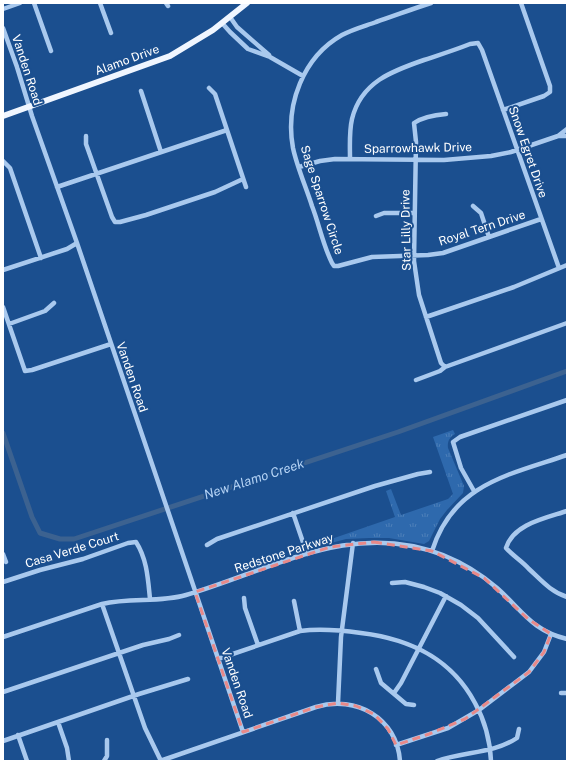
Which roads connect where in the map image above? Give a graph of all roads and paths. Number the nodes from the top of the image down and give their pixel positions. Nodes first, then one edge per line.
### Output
1 (20, 3) edge
2 (34, 3) edge
3 (100, 3) edge
4 (247, 3) edge
5 (431, 3) edge
6 (521, 3) edge
7 (3, 9) edge
8 (230, 18) junction
9 (222, 23) junction
10 (3, 28) edge
11 (111, 33) dead end
12 (51, 51) dead end
13 (270, 57) junction
14 (303, 76) junction
15 (209, 88) dead end
16 (141, 91) dead end
17 (29, 107) junction
18 (503, 110) junction
19 (446, 114) dead end
20 (3, 116) edge
21 (567, 129) edge
22 (227, 130) junction
23 (86, 136) dead end
24 (558, 136) junction
25 (567, 136) edge
26 (517, 150) junction
27 (161, 152) junction
28 (350, 159) junction
29 (416, 160) junction
30 (3, 161) edge
31 (299, 167) junction
32 (97, 173) junction
33 (243, 179) junction
34 (57, 187) junction
35 (246, 187) dead end
36 (473, 206) dead end
37 (414, 213) junction
38 (376, 216) dead end
39 (541, 219) junction
40 (490, 237) junction
41 (77, 244) junction
42 (414, 255) junction
43 (41, 258) junction
44 (567, 265) edge
45 (334, 266) joint
46 (559, 268) junction
47 (3, 270) edge
48 (54, 303) dead end
49 (3, 307) edge
50 (426, 317) junction
51 (567, 323) edge
52 (8, 324) junction
53 (111, 344) junction
54 (445, 367) junction
55 (416, 380) dead end
56 (567, 400) edge
57 (567, 455) edge
58 (430, 472) dead end
59 (474, 491) junction
60 (567, 511) edge
61 (293, 513) junction
62 (354, 543) junction
63 (207, 545) dead end
64 (432, 551) junction
65 (3, 554) edge
66 (307, 554) junction
67 (6, 562) dead end
68 (3, 582) edge
69 (392, 583) dead end
70 (195, 592) junction
71 (446, 596) junction
72 (567, 597) edge
73 (244, 598) dead end
74 (150, 599) junction
75 (294, 601) dead end
76 (102, 604) junction
77 (342, 630) junction
78 (300, 631) junction
79 (551, 634) junction
80 (179, 635) dead end
81 (3, 637) edge
82 (567, 639) edge
83 (258, 645) junction
84 (419, 648) junction
85 (119, 653) junction
86 (514, 657) dead end
87 (218, 659) junction
88 (376, 669) dead end
89 (188, 679) dead end
90 (3, 692) edge
91 (394, 693) junction
92 (561, 693) dead end
93 (567, 693) edge
94 (134, 695) junction
95 (338, 703) junction
96 (414, 705) dead end
97 (479, 710) junction
98 (58, 722) junction
99 (519, 729) dead end
100 (243, 732) junction
101 (18, 736) junction
102 (107, 740) dead end
103 (3, 741) edge
104 (396, 745) junction
105 (491, 750) junction
106 (27, 761) edge
107 (69, 761) edge
108 (104, 761) edge
109 (161, 761) edge
110 (400, 761) edge
111 (437, 761) edge
112 (491, 761) edge

1 - 7 street
2 - 12 street
3 - 11 street
4 - 8 main road, Alamo Drive
5 - 14 street, Sage Sparrow Circle
6 - 18 street
8 - 9 main road, Alamo Drive
8 - 13 street
9 - 13 street
9 - 17 main road, Alamo Drive
10 - 17 street, Vanden Road
13 - 14 street
14 - 31 street, Sage Sparrow Circle
15 - 22 street
16 - 27 street
17 - 20 main road, Alamo Drive
17 - 34 street, Vanden Road
18 - 26 street, Snow Egret Drive
18 - 28 street, Snow Egret Drive
19 - 29 street, Star Lilly Drive
21 - 24 street, Sparrowhawk Drive
22 - 27 street
22 - 33 street
23 - 32 street
24 - 25 street, Sparrowhawk Drive
24 - 26 street, Sparrowhawk Drive
26 - 29 street, Sparrowhawk Drive
26 - 39 street, Snow Egret Drive
27 - 32 street
28 - 29 street, Sparrowhawk Drive
28 - 31 street, Sparrowhawk Drive
29 - 37 street, Star Lilly Drive
30 - 43 street
31 - 45 street, Sage Sparrow Circle
32 - 33 street
32 - 34 street
33 - 35 street
34 - 41 street, Vanden Road
36 - 40 street
37 - 38 street
37 - 42 street, Star Lilly Drive
39 - 40 street, Royal Tern Drive
39 - 46 street, Snow Egret Drive
40 - 42 street, Royal Tern Drive
41 - 43 street
41 - 53 street, Vanden Road
42 - 45 street, Royal Tern Drive
42 - 50 street, Star Lilly Drive
43 - 47 street
44 - 46 street
46 - 50 street
48 - 52 street
49 - 52 street
50 - 54 street, Star Lilly Drive
51 - 54 street
52 - 53 street
53 - 70 street, Vanden Road
54 - 55 street
56 - 59 street
57 - 59 street
58 - 61 street
59 - 64 street
60 - 72 street
61 - 63 street
61 - 66 street
62 - 64 street, Redstone Parkway
62 - 66 street, Redstone Parkway
62 - 77 street
64 - 79 street, Redstone Parkway
65 - 67 street
66 - 70 street, Redstone Parkway
68 - 74 street, Casa Verde Court
69 - 71 street
70 - 74 street, Redstone Parkway
70 - 87 street, Vanden Road
71 - 84 street
71 - 86 street
73 - 83 street
74 - 76 street, Redstone Parkway
75 - 78 street
76 - 81 street, Redstone Parkway
76 - 85 street
77 - 78 street
77 - 84 street
77 - 95 street
78 - 83 street
79 - 82 street, Redstone Parkway
79 - 97 street
80 - 85 street
83 - 87 street
84 - 91 street
84 - 97 street
85 - 90 street
85 - 94 street
87 - 100 street, Vanden Road
88 - 91 street
89 - 94 street
91 - 96 street
92 - 93 street
94 - 98 street
94 - 109 street
95 - 100 street
95 - 104 street
97 - 104 street
97 - 105 street
98 - 101 street
98 - 107 street
99 - 105 street
100 - 109 street
101 - 103 street
101 - 106 street
102 - 108 street
104 - 110 street
105 - 111 street
105 - 112 street

